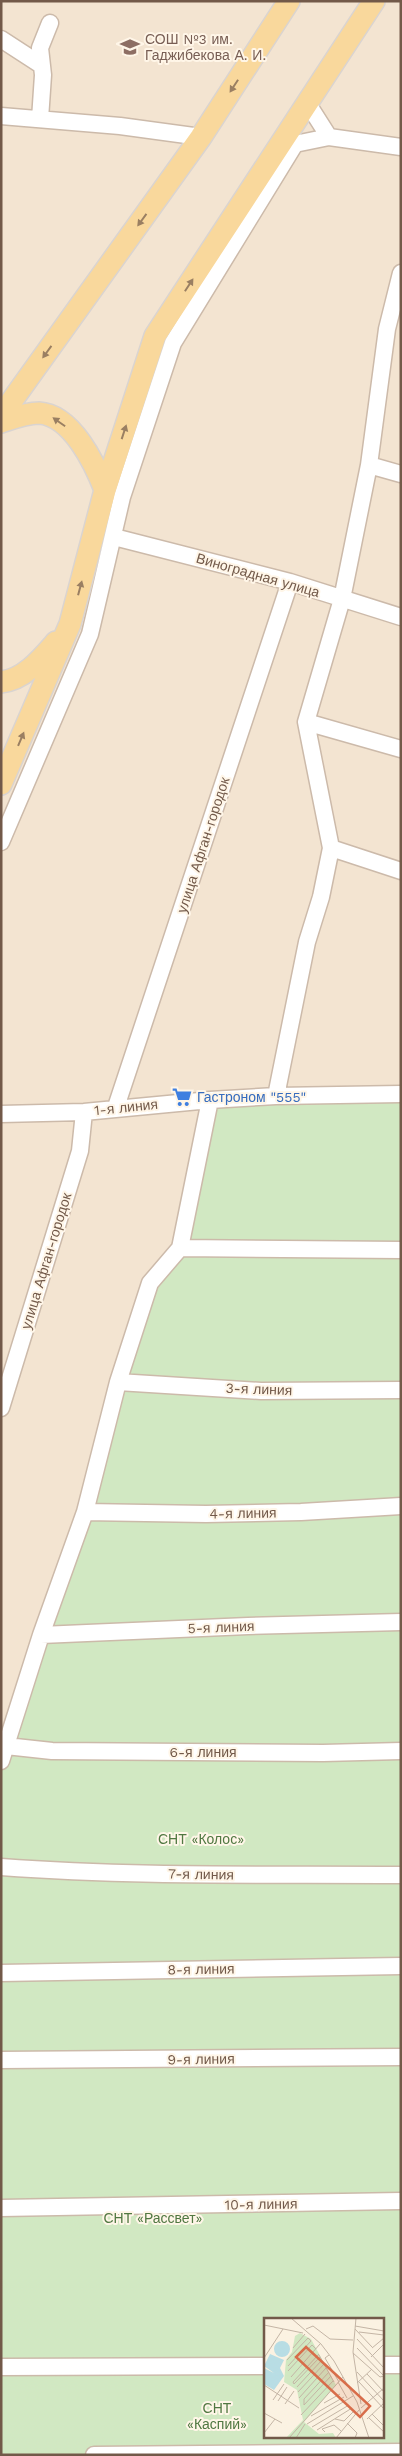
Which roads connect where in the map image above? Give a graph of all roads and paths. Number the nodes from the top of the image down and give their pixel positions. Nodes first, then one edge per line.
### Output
1 (289, 1) edge
2 (362, 1) edge
3 (374, 1) edge
4 (50, 23) dead end
5 (353, 34) junction
6 (1, 39) edge
7 (42, 64) junction
8 (308, 104) junction
9 (1, 116) edge
10 (40, 119) junction
11 (329, 137) junction
12 (201, 138) junction
13 (288, 145) junction
14 (401, 147) edge
15 (401, 273) edge
16 (394, 330) edge
17 (1, 416) edge
18 (1, 422) edge
19 (370, 465) junction
20 (401, 474) edge
21 (105, 490) junction
22 (114, 537) junction
23 (290, 582) junction
24 (342, 599) junction
25 (401, 617) edge
26 (70, 624) junction
27 (1, 682) edge
28 (306, 722) junction
29 (401, 749) edge
30 (1, 784) edge
31 (1, 842) edge
32 (331, 848) junction
33 (401, 871) edge
34 (401, 1094) edge
35 (276, 1096) junction
36 (210, 1100) junction
37 (116, 1107) junction
38 (84, 1112) junction
39 (1, 1114) edge
40 (180, 1248) junction
41 (401, 1250) edge
42 (118, 1382) junction
43 (401, 1390) edge
44 (1, 1408) edge
45 (401, 1506) edge
46 (85, 1512) junction
47 (401, 1622) edge
48 (41, 1635) junction
49 (401, 1751) edge
50 (4, 1753) edge
51 (1, 1867) edge
52 (401, 1875) edge
53 (401, 1966) edge
54 (1, 1972) edge
55 (401, 2057) edge
56 (1, 2060) edge
57 (401, 2201) edge
58 (1, 2208) edge
59 (384, 2365) edge
60 (401, 2365) edge
61 (1, 2366) edge
62 (264, 2366) edge
63 (401, 2452) edge
64 (94, 2455) edge

1 -> 12 main road
2 - 5 main road
3 - 5 main road
4 - 7 street
5 - 8 main road
6 - 7 street
7 - 10 street
8 - 11 street
8 - 13 main road
9 - 10 street
10 - 12 street
11 - 13 street
11 - 14 street
12 -> 17 main road
21 -> 13 main road
13 - 22 street
15 - 16 street
16 - 19 street
21 -> 18 main road
19 - 20 street
19 - 24 street
26 -> 21 main road
22 - 23 street, Виноградная улица
22 - 31 street
23 - 24 street, Виноградная улица
23 - 37 street, улица Афган-городок
24 - 25 street, Виноградная улица
24 - 28 street
26 - 27 main road
30 -> 26 main road
28 - 29 street
28 - 32 street
32 - 33 street
32 - 35 street
34 - 35 street, 1-я линия
35 - 36 street, 1-я линия
36 - 37 street, 1-я линия
36 - 40 street
37 - 38 street, 1-я линия
38 - 39 street, 1-я линия
38 - 44 street, улица Афган-городок
40 - 41 street
40 - 42 street
42 - 43 street, 3-я линия
42 - 46 street
45 - 46 street, 4-я линия
46 - 48 street
47 - 48 street, 5-я линия
48 - 50 street
49 - 50 street, 6-я линия
51 - 52 street, 7-я линия
53 - 54 street, 8-я линия
55 - 56 street, 9-я линия
57 - 58 street, 10-я линия
59 - 60 street
61 - 62 street
63 - 64 street

